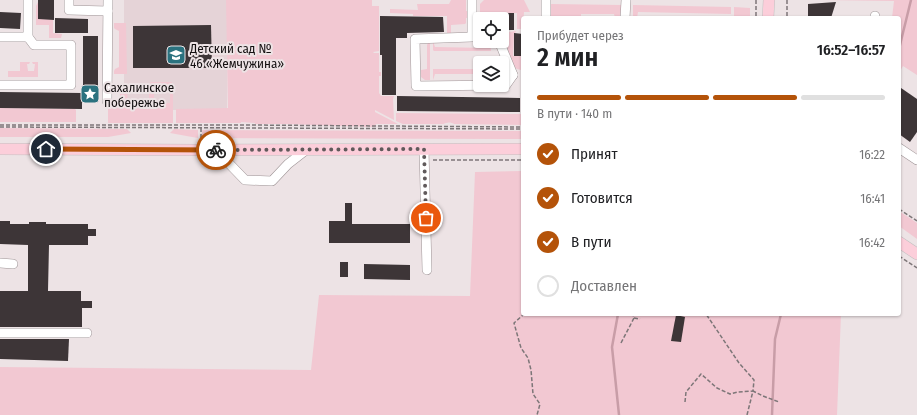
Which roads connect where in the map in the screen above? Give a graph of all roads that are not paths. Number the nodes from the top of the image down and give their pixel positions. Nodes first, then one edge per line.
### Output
1 (28, 0) edge
2 (69, 0) edge
3 (108, 0) edge
4 (472, 0) edge
5 (546, 0) edge
6 (626, 0) edge
7 (768, 0) edge
8 (108, 11) junction
9 (473, 12) edge
10 (546, 16) edge
11 (625, 16) edge
12 (768, 16) edge
13 (0, 37) edge
14 (28, 37) junction
15 (473, 37) edge
16 (503, 48) edge
17 (0, 85) edge
18 (107, 101) dead end
19 (0, 149) edge
20 (424, 149) junction
21 (521, 149) edge
22 (901, 149) edge
23 (216, 150) junction
24 (306, 150) junction
25 (915, 156) edge
26 (901, 243) edge
27 (917, 254) edge
28 (0, 264) edge
29 (13, 264) dead end
30 (427, 270) dead end
31 (0, 333) edge
32 (87, 333) dead end

1 - 14 street
2 - 8 street
3 - 8 street
4 - 9 street
5 - 10 street
6 - 11 street
7 - 12 main road
8 - 18 street
13 - 14 street
14 - 17 street
15 - 16 street
19 - 23 main road
20 - 21 main road
20 - 24 main road
20 - 30 street
22 - 25 street
23 - 24 main road
23 - 24 street
26 - 27 main road
28 - 29 street
31 - 32 street

